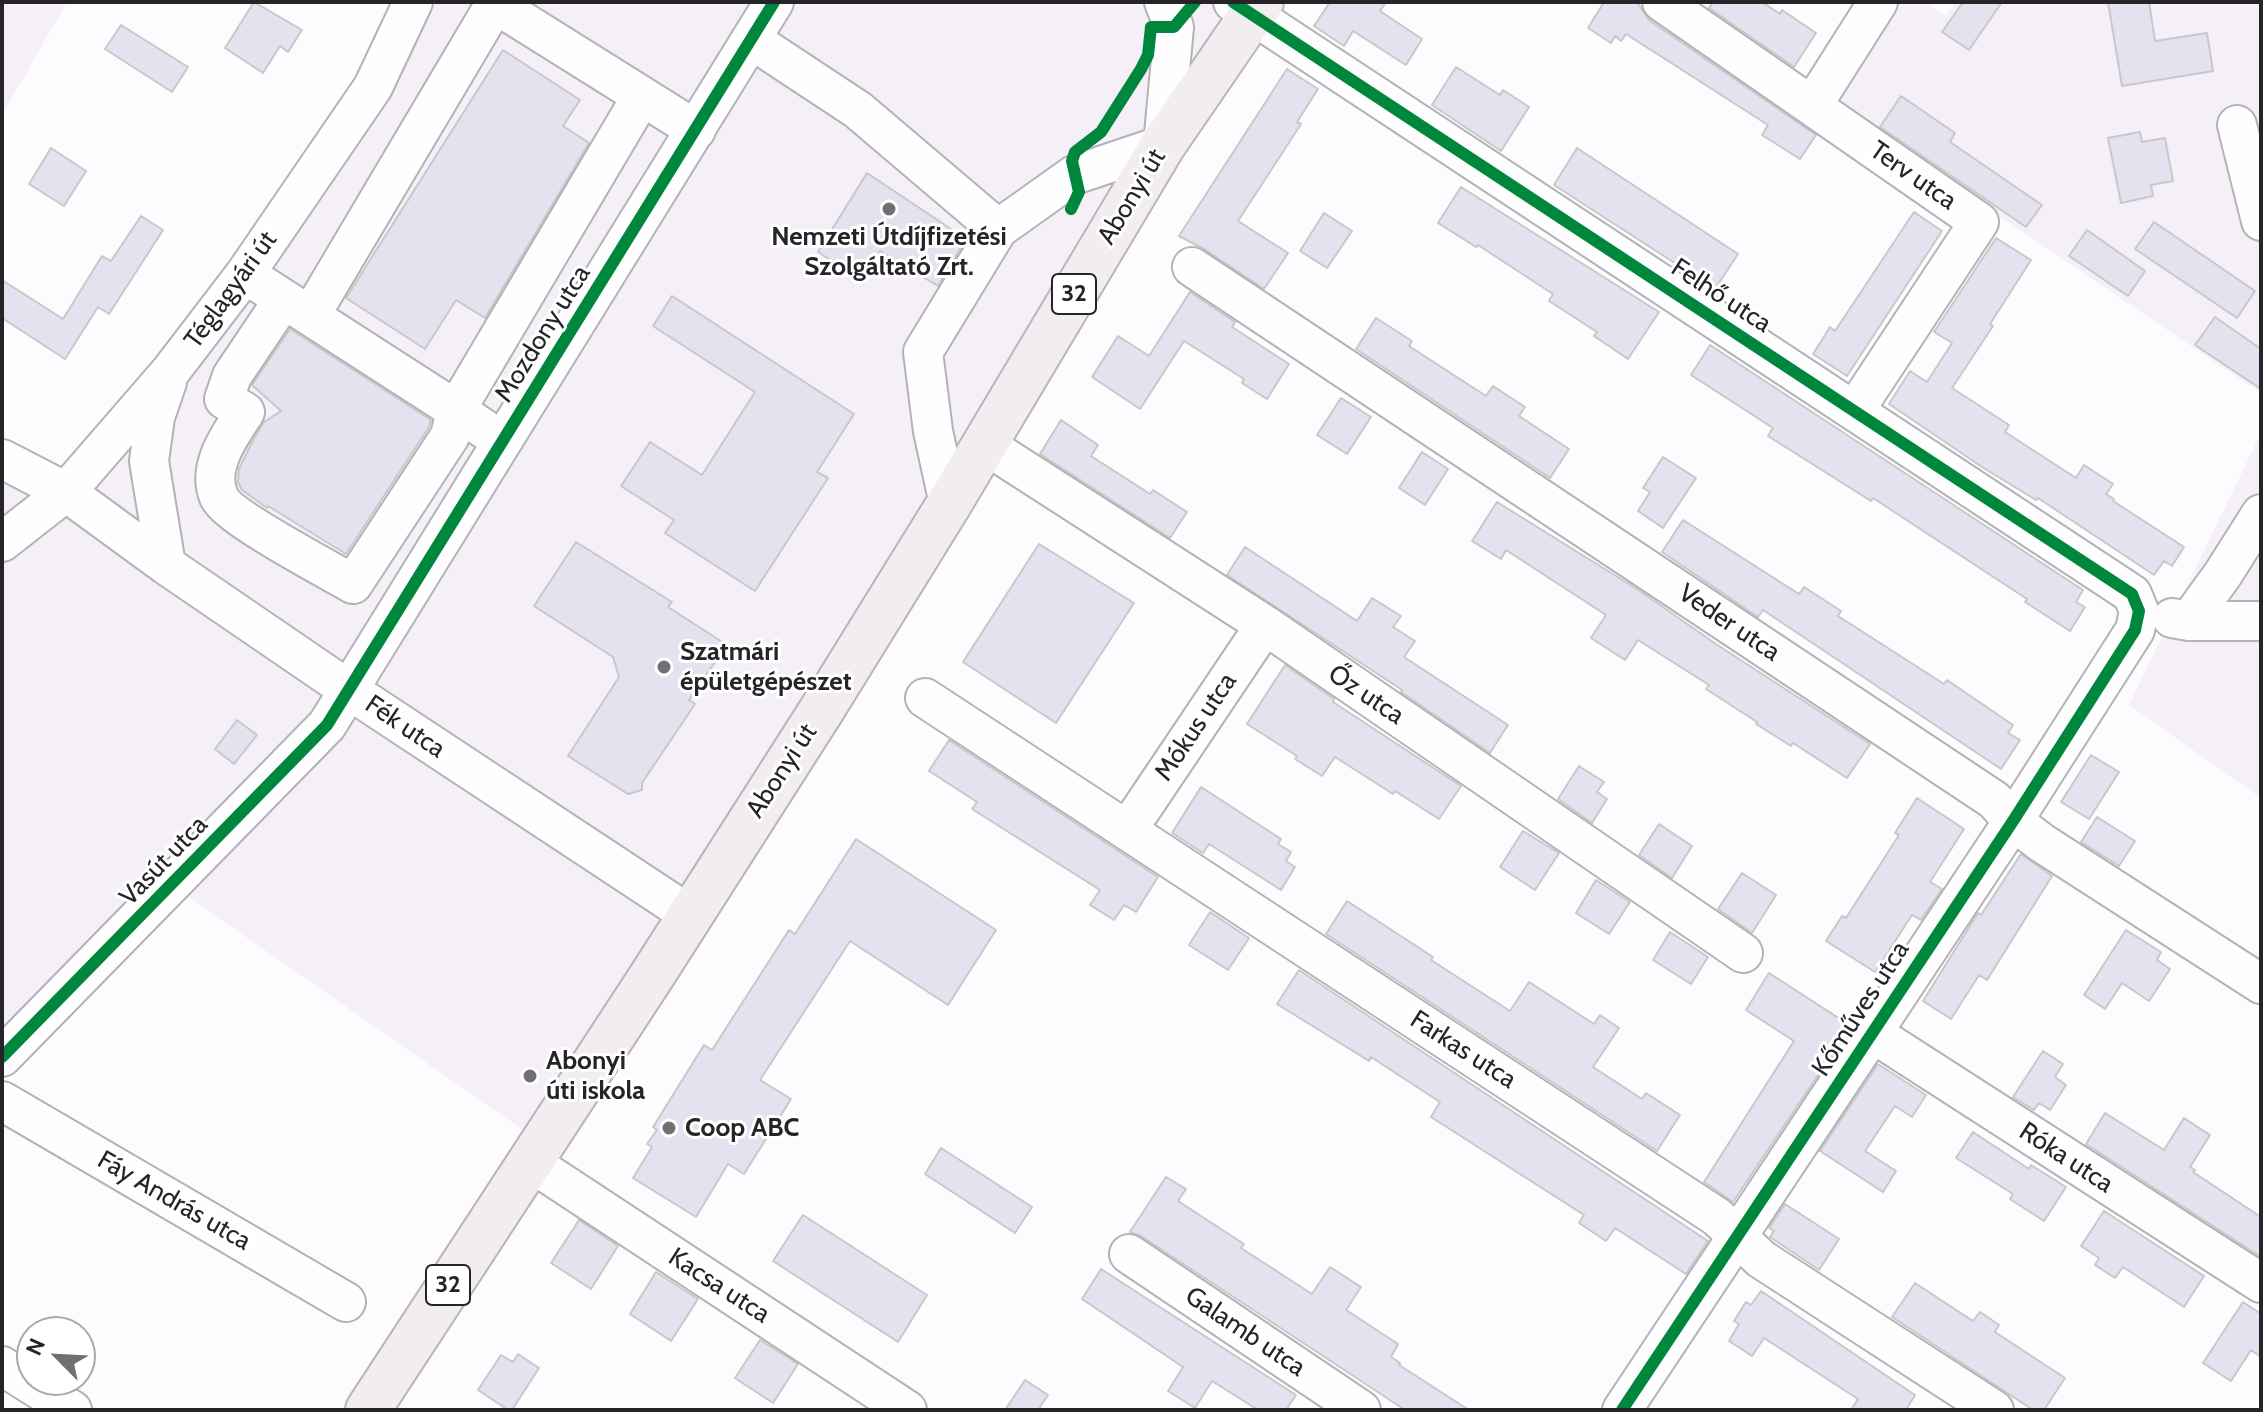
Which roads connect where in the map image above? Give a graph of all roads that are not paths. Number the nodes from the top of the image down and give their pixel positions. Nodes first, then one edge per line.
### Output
1 (413, 2) edge
2 (774, 2) edge
3 (1164, 2) edge
4 (1662, 2) edge
5 (1878, 2) edge
6 (1249, 6) edge
7 (752, 40) junction
8 (642, 96) junction
9 (1812, 106) junction
10 (2237, 125) dead end
11 (696, 130) junction
12 (1163, 145) junction
13 (2261, 221) edge
14 (998, 229) junction
15 (1192, 267) dead end
16 (245, 274) junction
17 (296, 308) junction
18 (170, 372) junction
19 (456, 410) junction
20 (1855, 410) junction
21 (502, 441) junction
22 (984, 444) junction
23 (2, 459) edge
24 (66, 492) junction
25 (949, 504) junction
26 (2261, 514) edge
27 (389, 530) junction
28 (2, 542) edge
29 (431, 557) junction
30 (166, 565) junction
31 (2137, 621) junction
32 (2189, 621) junction
33 (2261, 621) edge
34 (1265, 625) junction
35 (349, 690) junction
36 (925, 698) dead end
37 (2013, 821) junction
38 (1128, 829) junction
39 (690, 915) junction
40 (1743, 953) dead end
41 (2261, 984) edge
42 (1871, 1032) junction
43 (2, 1057) edge
44 (2, 1101) edge
45 (530, 1162) junction
46 (1739, 1237) junction
47 (1129, 1254) dead end
48 (2261, 1283) edge
49 (346, 1302) dead end
50 (2, 1366) edge
51 (72, 1410) edge
52 (368, 1410) edge
53 (907, 1410) edge
54 (1361, 1410) edge
55 (1622, 1410) edge
56 (1994, 1410) edge

1 - 16 street, Téglagyári út
2 - 7 street, Mozdony utca
3 - 12 street
4 - 9 street, Terv utca
5 - 9 street
6 - 12 main road, Abonyi út / 32
6 - 20 street, Felhő utca
7 - 11 street, Mozdony utca
7 - 14 street
8 - 11 street
8 - 17 street
8 - 19 street
9 - 20 street, Terv utca
10 - 13 street
11 - 21 street, Mozdony utca
12 - 14 street
12 - 22 main road, Abonyi út / 32
14 - 25 street
15 - 37 street, Veder utca
16 - 17 street
16 - 18 street, Téglagyári út
17 - 19 street
17 - 27 street
18 - 24 street, Téglagyári út
18 - 30 street
19 - 21 street
19 - 27 street
20 - 31 street, Felhő utca
21 - 29 street, Mozdony utca
22 - 25 main road, Abonyi út / 32
22 - 34 street, Őz utca
23 - 24 street, Fék utca
24 - 28 street, Téglagyári út
24 - 30 street, Fék utca
25 - 39 main road, Abonyi út / 32
26 - 32 street
27 - 29 street
29 - 35 street, Mozdony utca
30 - 35 street, Fék utca
31 - 32 street
31 - 37 street, Kőműves utca
32 - 33 street
34 - 38 street, Mókus utca
34 - 40 street, Őz utca
35 - 39 street, Fék utca
35 - 43 street, Vasút utca
36 - 38 street, Farkas utca
37 - 41 street, Veder utca
37 - 42 street, Kőműves utca
38 - 46 street, Farkas utca
39 - 45 main road, Abonyi út / 32
42 - 46 street, Kőműves utca
42 - 48 street, Róka utca
44 - 49 street, Fáy András utca
45 - 52 main road, Abonyi út / 32
45 - 53 street, Kacsa utca
46 - 55 street, Kőműves utca
46 - 56 street, Farkas utca
47 - 54 street, Galamb utca
50 - 51 street

